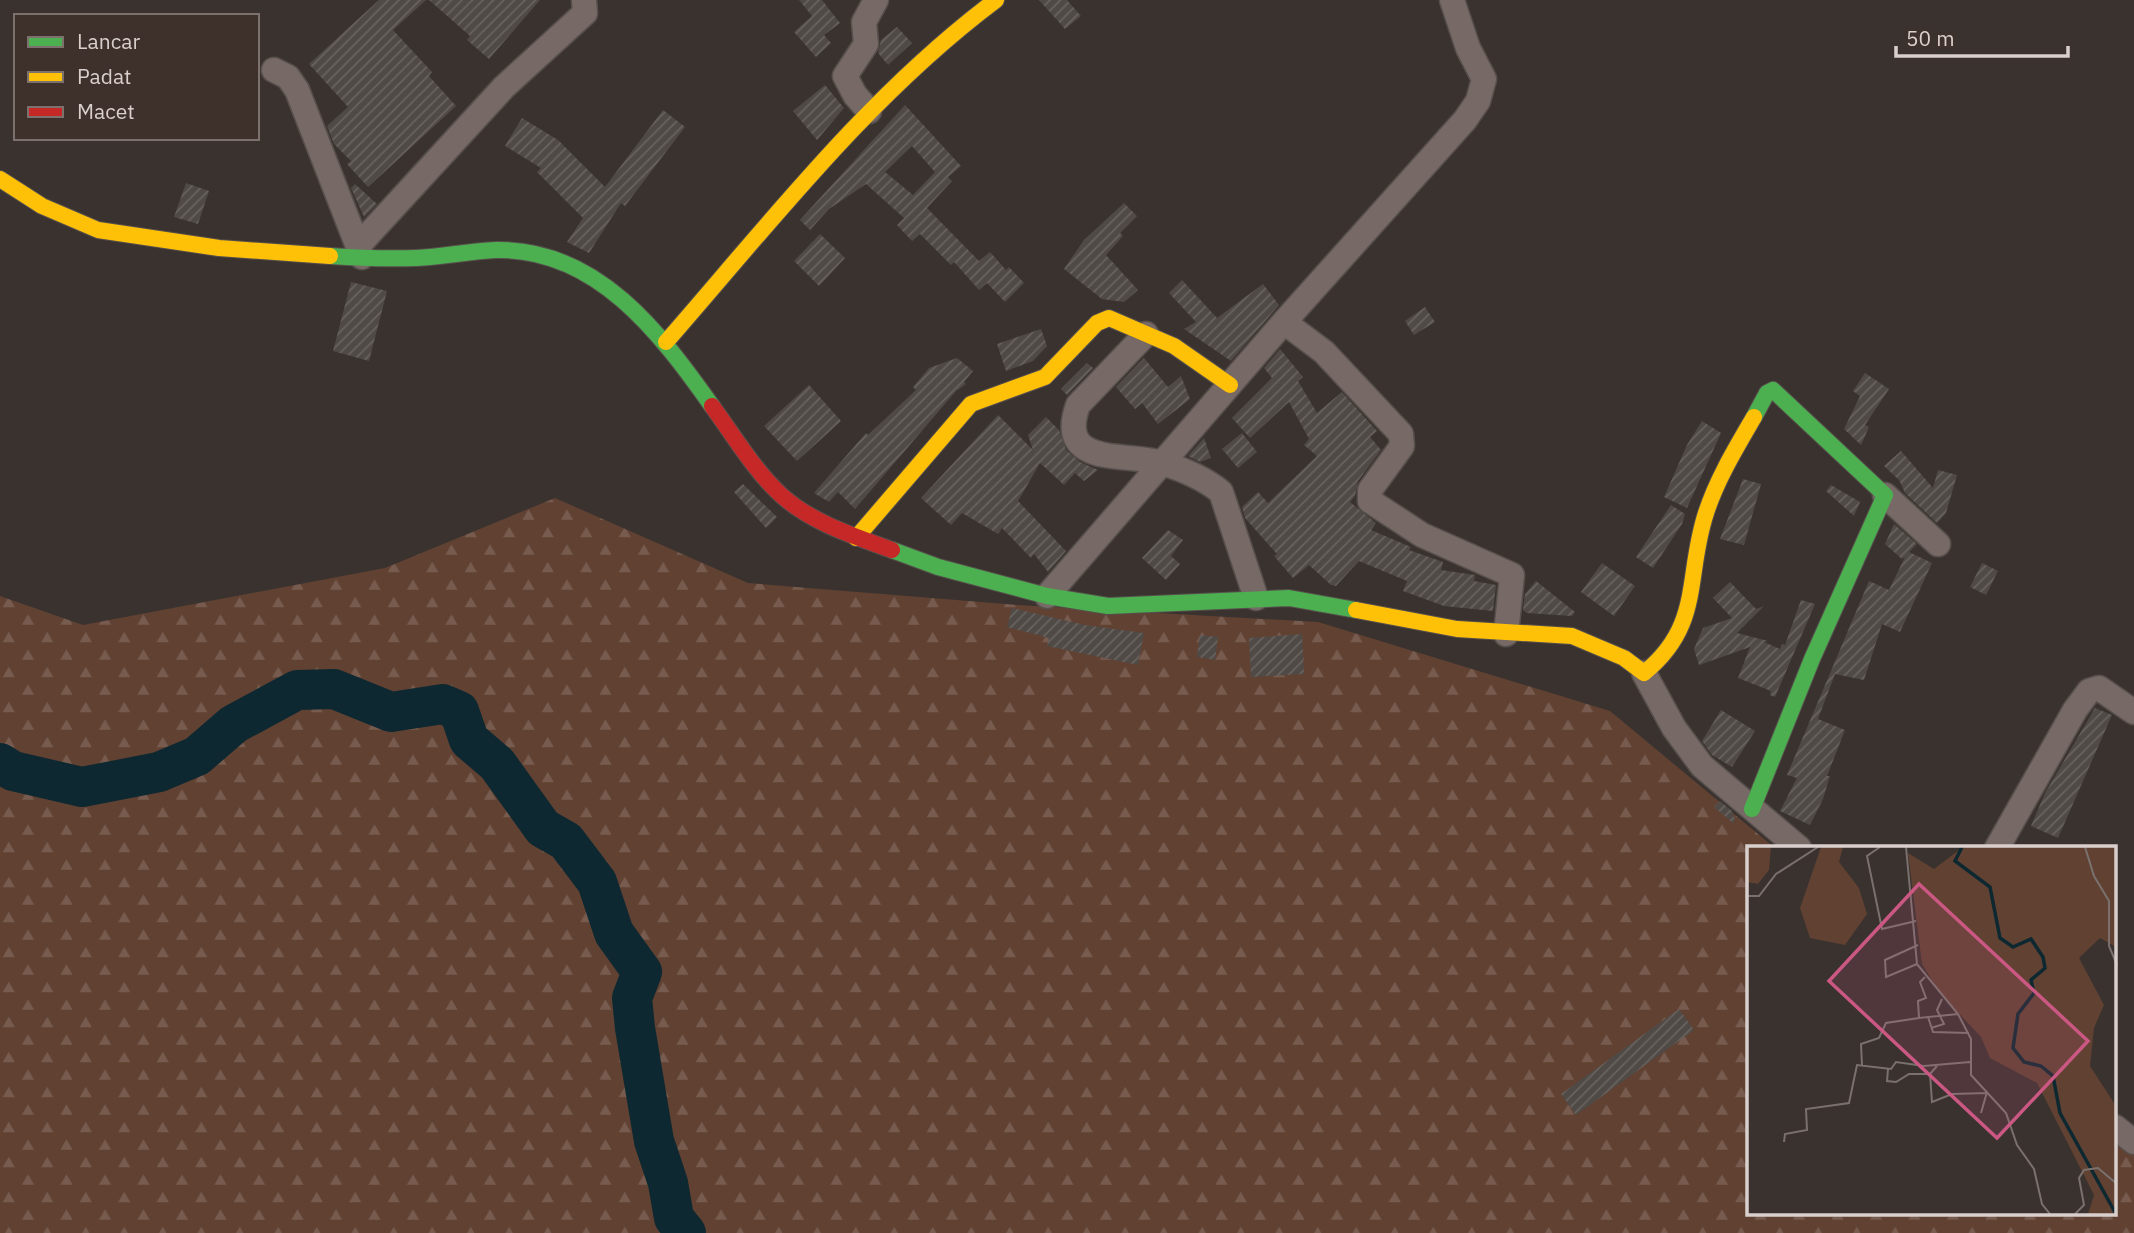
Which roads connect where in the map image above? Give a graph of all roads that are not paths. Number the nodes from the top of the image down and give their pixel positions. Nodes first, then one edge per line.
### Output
1 (584, 0) edge
2 (996, 0) edge
3 (1452, 0) edge
4 (866, 4) edge
5 (274, 71) dead end
6 (869, 111) junction
7 (0, 179) edge
8 (360, 252) junction
9 (1284, 323) junction
10 (1146, 334) junction
11 (666, 342) junction
12 (1230, 385) junction
13 (1160, 462) junction
14 (1885, 495) junction
15 (856, 538) junction
16 (1938, 544) dead end
17 (1047, 596) junction
18 (1256, 597) junction
19 (1506, 634) junction
20 (1644, 673) junction
21 (2134, 712) edge
22 (1752, 809) junction
23 (1797, 846) edge
24 (1998, 846) edge
25 (2116, 1128) edge
26 (2134, 1142) edge

1 - 8 street
2 - 6 street
3 - 9 street
4 - 6 street
5 - 8 street
6 - 11 street
7 - 8 street
8 - 11 street
9 - 12 street
9 - 19 street
10 - 12 street
10 - 13 street
10 - 15 street
11 - 15 street
12 - 13 street
13 - 17 street
13 - 18 street
14 - 16 street
14 - 20 street
14 - 22 street
15 - 17 street
17 - 18 street
18 - 19 street
19 - 20 street
20 - 22 street
21 - 24 street
22 - 23 street
25 - 26 street

